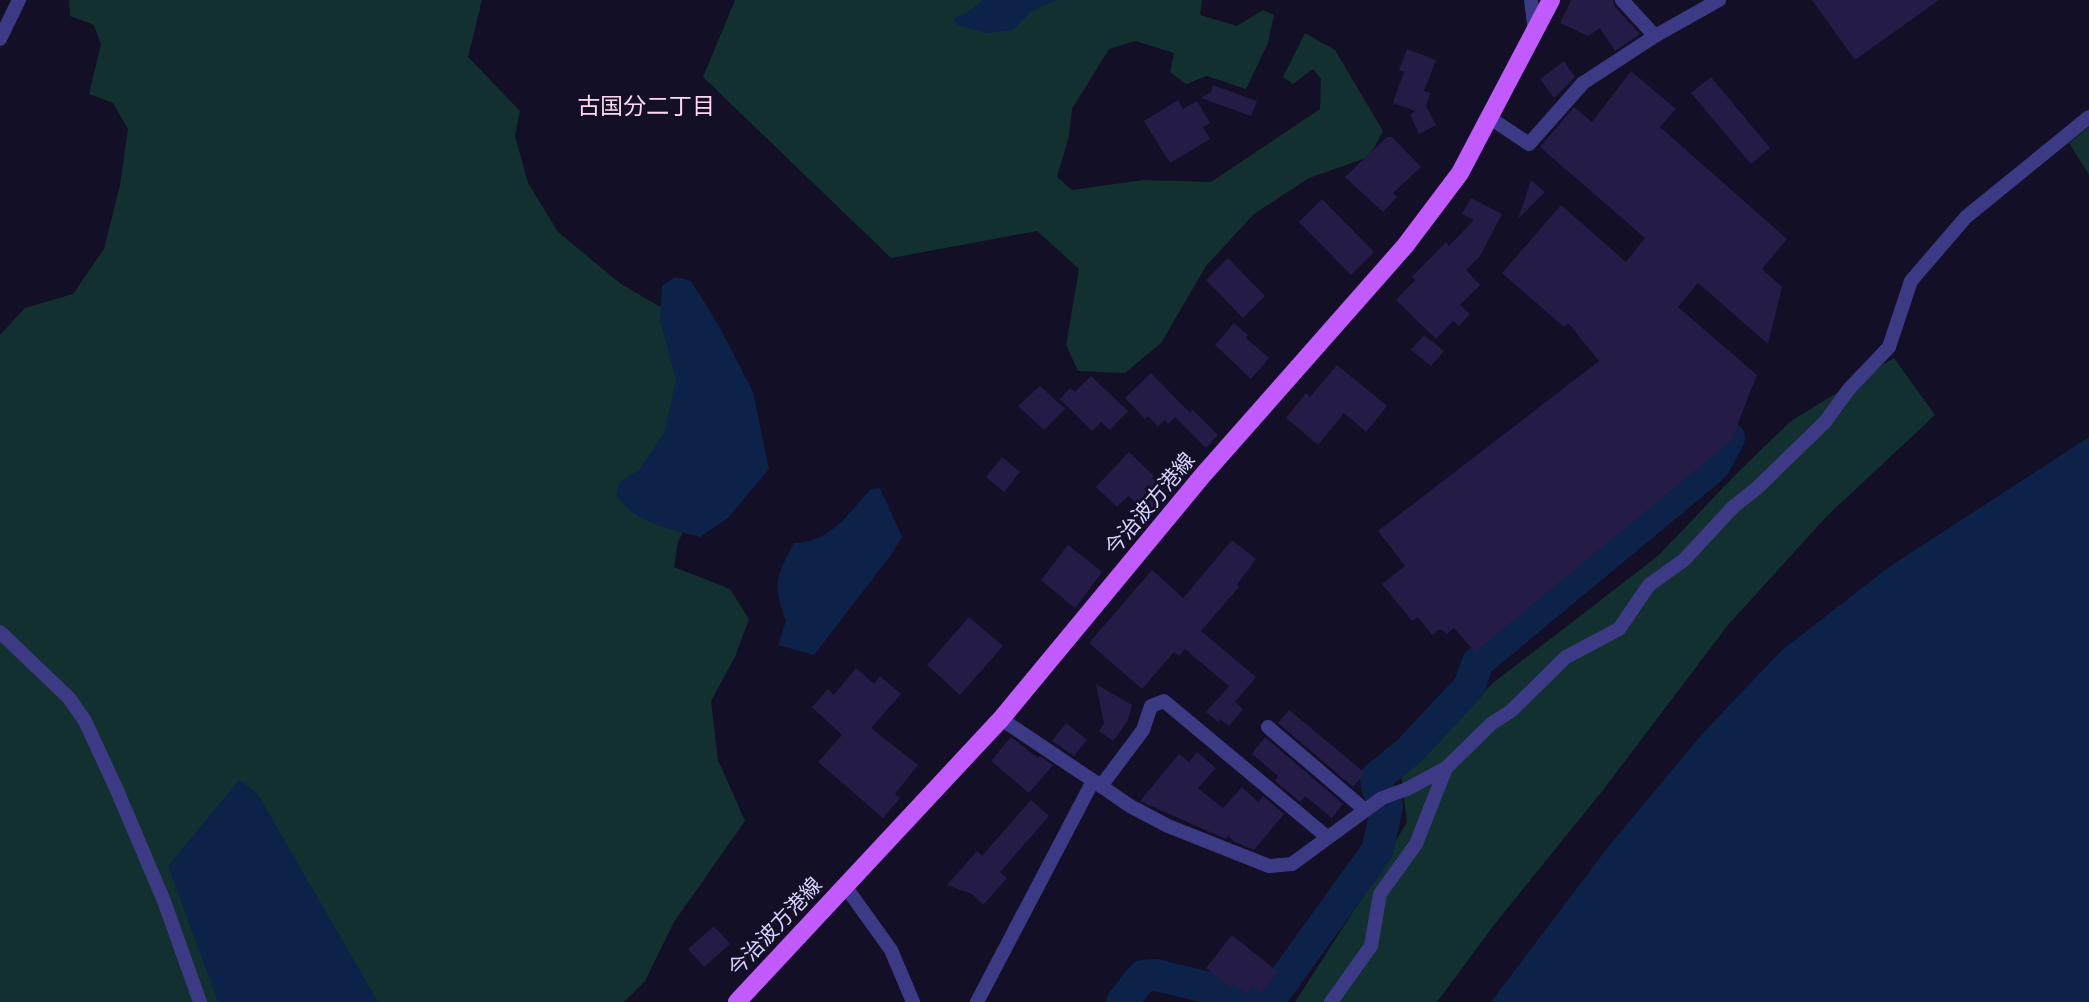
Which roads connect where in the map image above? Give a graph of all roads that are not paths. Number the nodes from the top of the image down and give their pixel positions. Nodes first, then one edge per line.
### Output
1 (19, 0) edge
2 (1531, 0) edge
3 (1552, 0) edge
4 (1622, 0) edge
5 (1719, 0) edge
6 (1535, 34) junction
7 (1656, 36) junction
8 (0, 39) edge
9 (2089, 117) edge
10 (1490, 118) junction
11 (0, 632) edge
12 (1000, 719) junction
13 (1268, 727) dead end
14 (1446, 768) junction
15 (1097, 784) junction
16 (1365, 810) junction
17 (1327, 837) junction
18 (845, 886) junction
19 (200, 1002) edge
20 (737, 1002) edge
21 (914, 1002) edge
22 (977, 1002) edge
23 (1331, 1002) edge

1 - 8 street
2 - 6 street
3 - 6 main road, 今治波方港線
4 - 7 street
5 - 7 street
6 - 10 main road, 今治波方港線
7 - 10 street
9 - 14 street
10 - 12 main road, 今治波方港線
11 - 19 street
12 - 15 street
12 - 18 main road, 今治波方港線
13 - 16 street
14 - 16 street
14 - 23 street
15 - 17 street
15 - 17 street
15 - 22 street
16 - 17 street
18 - 20 main road, 今治波方港線
18 - 21 street

